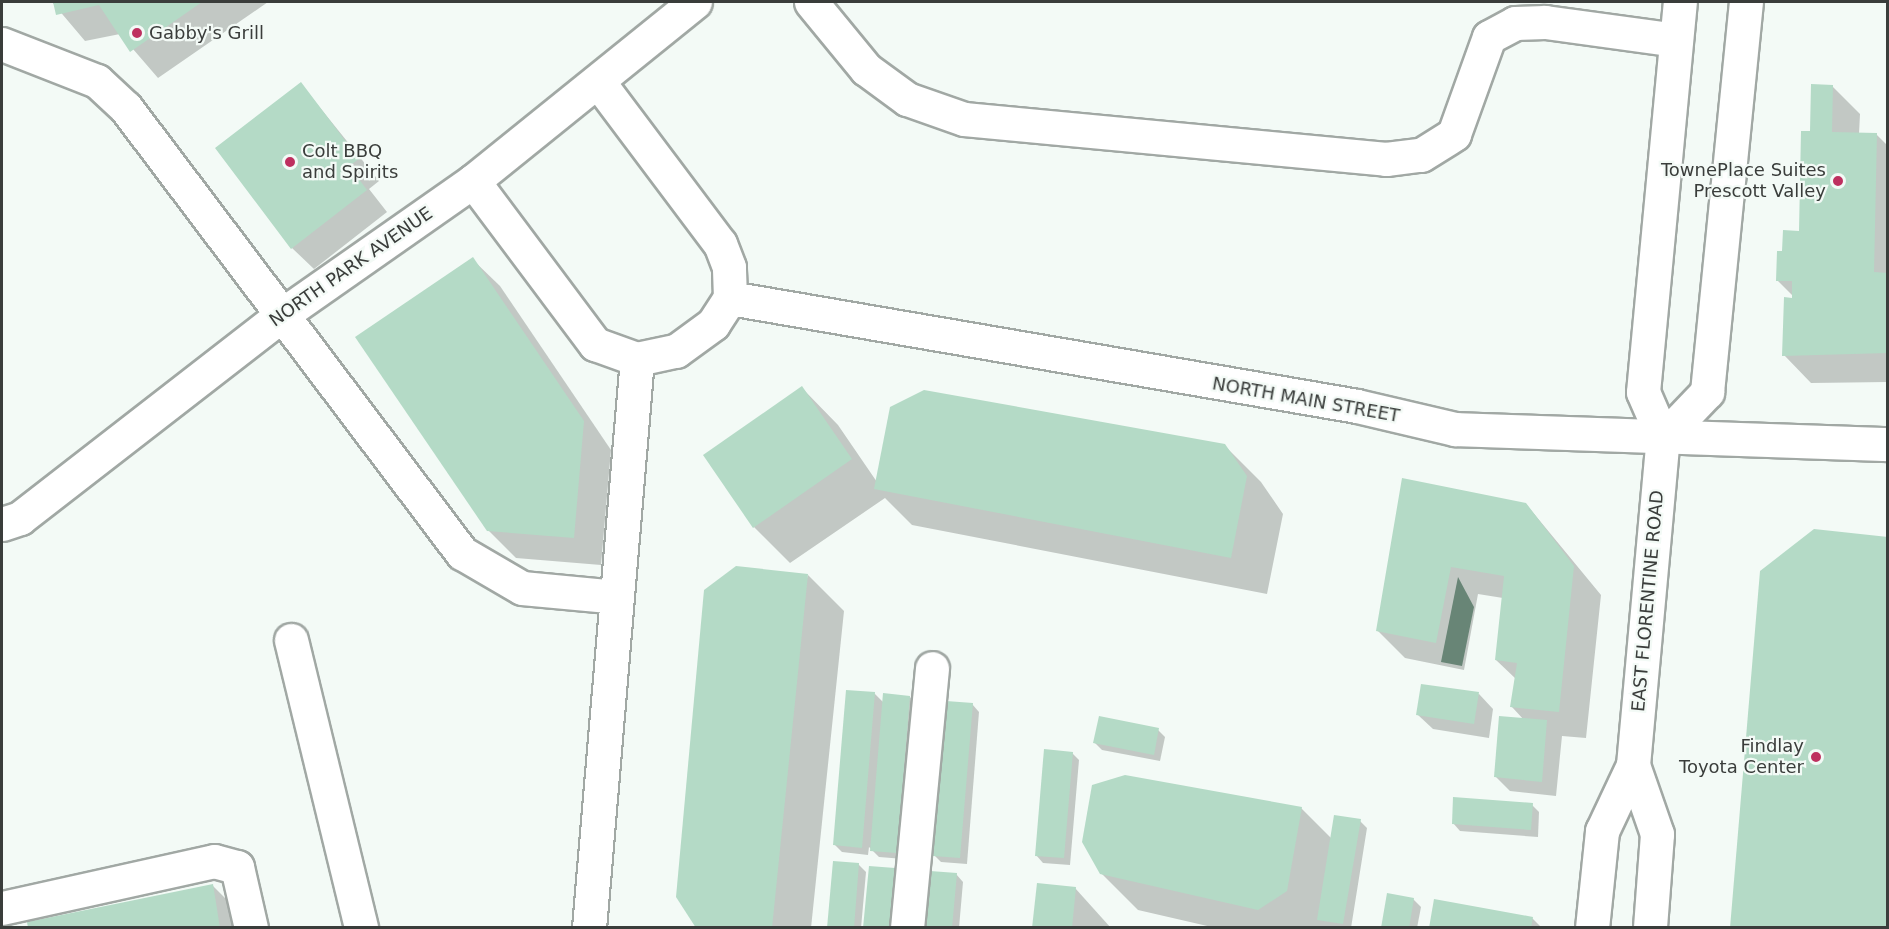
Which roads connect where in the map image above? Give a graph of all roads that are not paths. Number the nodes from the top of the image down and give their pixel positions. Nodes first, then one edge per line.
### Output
1 (695, 2) edge
2 (1680, 2) edge
3 (1746, 2) edge
4 (820, 5) edge
5 (1573, 13) edge
6 (1676, 40) junction
7 (2, 44) edge
8 (599, 83) junction
9 (472, 181) junction
10 (730, 298) junction
11 (283, 314) junction
12 (638, 359) junction
13 (1663, 438) junction
14 (1887, 444) edge
15 (2, 524) edge
16 (617, 597) junction
17 (291, 640) dead end
18 (932, 668) dead end
19 (1633, 765) junction
20 (2, 908) edge
21 (251, 927) edge
22 (361, 927) edge
23 (589, 927) edge
24 (908, 927) edge
25 (1592, 927) edge
26 (1650, 927) edge

1 - 8 street, NORTH PARK AVENUE
2 - 6 street, EAST FLORENTINE ROAD
3 - 13 street
4 - 5 street
5 - 6 street
6 - 13 street, EAST FLORENTINE ROAD
7 - 11 street
8 - 9 street, NORTH PARK AVENUE
8 - 10 street
9 - 11 street, NORTH PARK AVENUE
9 - 12 street
10 - 12 street
10 - 13 street, NORTH MAIN STREET
11 - 15 street, NORTH PARK AVENUE
11 - 16 street
12 - 16 street
13 - 14 street, NORTH MAIN STREET
13 - 19 street, EAST FLORENTINE ROAD
16 - 23 street
17 - 22 street
18 - 24 street
19 - 25 street, EAST FLORENTINE ROAD
19 - 26 street, EAST FLORENTINE ROAD
20 - 21 street

